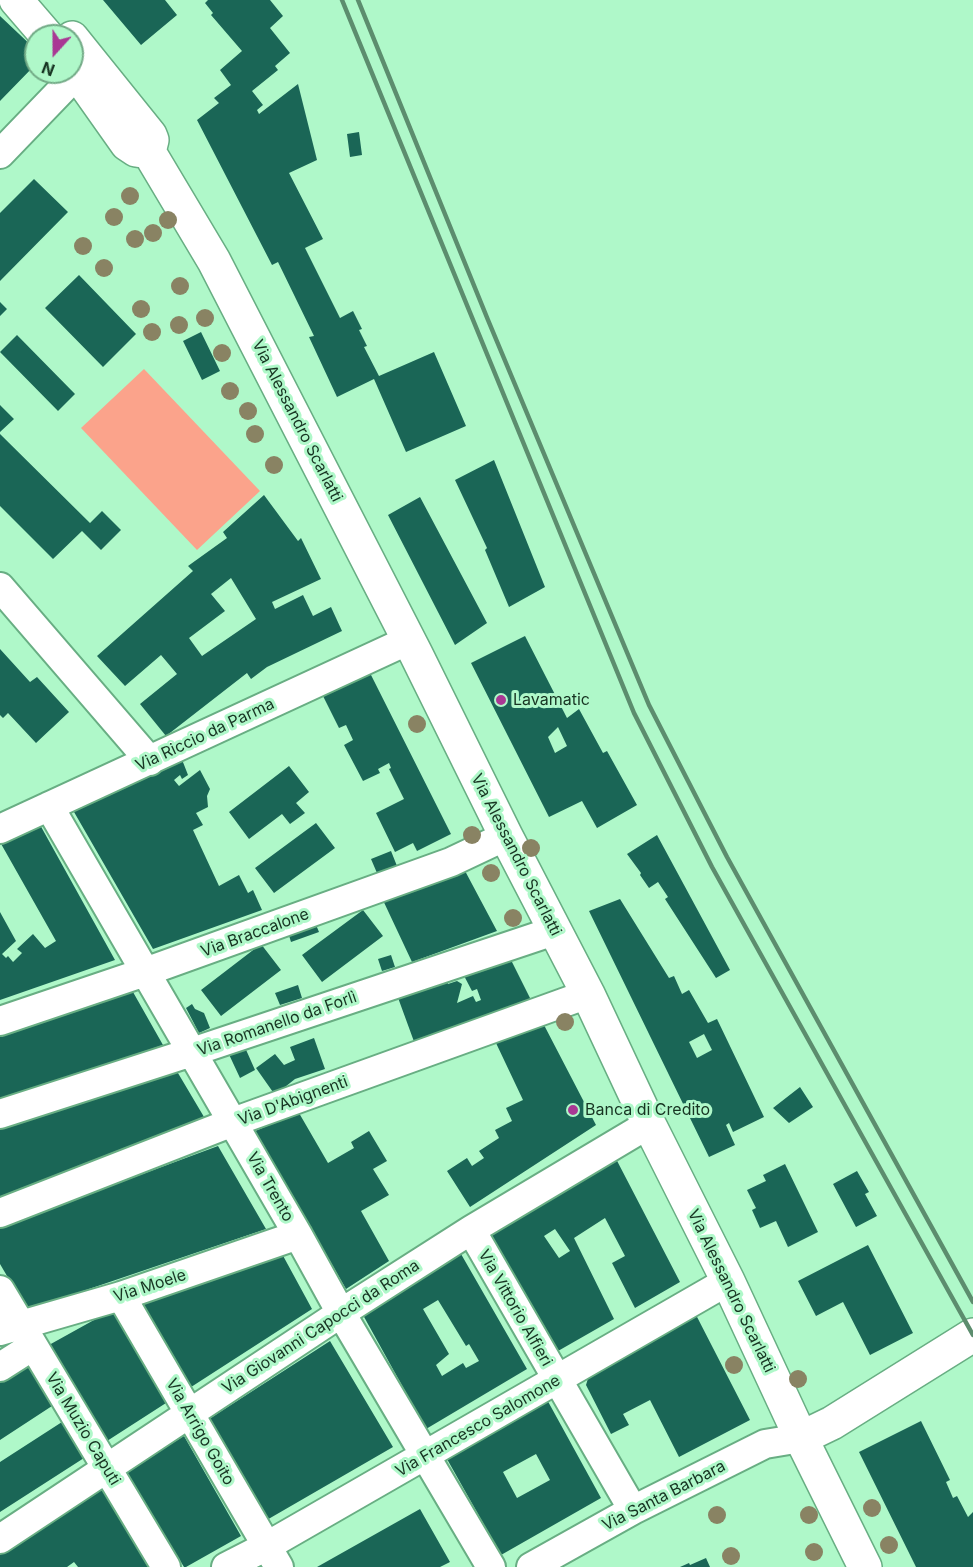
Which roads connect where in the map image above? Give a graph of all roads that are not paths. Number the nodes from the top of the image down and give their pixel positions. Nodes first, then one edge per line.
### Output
1 (16, 0) edge
2 (40, 0) edge
3 (37, 24) edge
4 (60, 24) edge
5 (84, 53) edge
6 (62, 84) edge
7 (83, 84) edge
8 (149, 152) junction
9 (0, 154) edge
10 (0, 587) edge
11 (409, 640) junction
12 (150, 761) junction
13 (49, 806) junction
14 (0, 829) edge
15 (506, 836) junction
16 (554, 931) junction
17 (145, 972) junction
18 (588, 994) junction
19 (0, 1021) edge
20 (192, 1052) junction
21 (0, 1114) edge
22 (232, 1122) junction
23 (649, 1124) junction
24 (0, 1213) edge
25 (471, 1230) junction
26 (298, 1235) junction
27 (728, 1281) junction
28 (0, 1290) edge
29 (121, 1296) junction
30 (341, 1313) junction
31 (18, 1334) edge
32 (973, 1335) edge
33 (0, 1367) edge
34 (557, 1381) junction
35 (189, 1414) junction
36 (801, 1438) junction
37 (426, 1455) junction
38 (106, 1468) junction
39 (633, 1510) junction
40 (0, 1539) edge
41 (273, 1556) edge
42 (166, 1567) edge
43 (226, 1567) edge
44 (491, 1567) edge
45 (531, 1567) edge
46 (866, 1567) edge

1 - 3 main road
2 - 4 main road, Via Alessandro Scarlatti
5 - 8 main road, Via Alessandro Scarlatti
6 - 9 street
7 - 8 main road
8 - 11 main road, Via Alessandro Scarlatti
10 - 12 street
11 - 12 street, Via Riccio da Parma
11 - 15 main road, Via Alessandro Scarlatti
12 - 13 street, Via Riccio da Parma
13 - 14 street, Via Riccio da Parma
13 - 17 street, Via Trento
15 - 16 main road, Via Alessandro Scarlatti
15 - 17 street, Via Braccalone
16 - 18 main road, Via Alessandro Scarlatti
16 - 20 street, Via Romanello da Forlì
17 - 19 street, Via Braccalone
17 - 20 street, Via Trento
18 - 22 street, Via D'Abignenti
18 - 23 main road, Via Alessandro Scarlatti
20 - 21 street, Via Romanello da Forlì
20 - 22 street, Via Trento
22 - 24 street, Via D'Abignenti
22 - 26 street, Via Trento
23 - 25 street, Via Giovanni Capocci da Roma
23 - 27 main road, Via Alessandro Scarlatti
25 - 30 street, Via Giovanni Capocci da Roma
25 - 34 street, Via Vittorio Alfieri
26 - 29 street, Via Moele
26 - 30 street, Via Trento
27 - 34 street, Via Francesco Salomone
27 - 36 main road, Via Alessandro Scarlatti
28 - 31 street, Via Muzio Caputi
29 - 31 street, Via Moele
29 - 35 street, Via Arrigo Goito
30 - 35 street, Via Giovanni Capocci da Roma
30 - 37 street, Via Trento
31 - 33 street, Via Moele
31 - 38 street, Via Muzio Caputi
32 - 36 main road
34 - 37 street, Via Francesco Salomone
34 - 39 street, Via Vittorio Alfieri
35 - 38 street, Via Giovanni Capocci da Roma
35 - 41 street, Via Arrigo Goito
36 - 39 street, Via Santa Barbara
36 - 46 main road, Via Alessandro Scarlatti
37 - 41 street, Via Francesco Salomone
37 - 44 street, Via Trento
38 - 40 street, Via Giovanni Capocci da Roma
38 - 42 street, Via Muzio Caputi
39 - 45 street, Via Santa Barbara
41 - 43 street, Via Francesco Salomone

